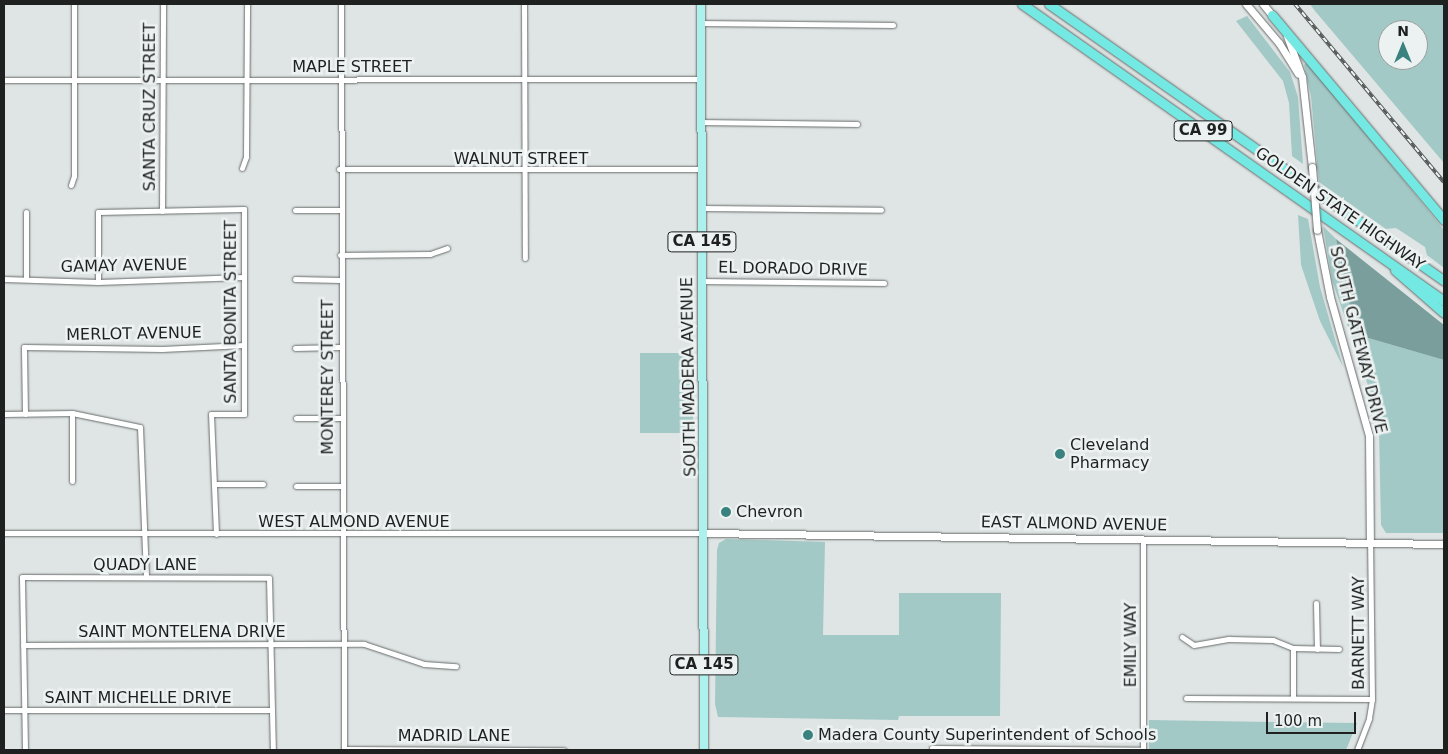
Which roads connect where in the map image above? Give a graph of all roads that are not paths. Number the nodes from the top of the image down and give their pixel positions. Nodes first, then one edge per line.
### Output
1 (74, 4) edge
2 (163, 4) edge
3 (248, 4) edge
4 (341, 4) edge
5 (524, 4) edge
6 (701, 4) edge
7 (1022, 4) edge
8 (1050, 4) edge
9 (1246, 4) edge
10 (1263, 4) edge
11 (1272, 15) junction
12 (701, 22) junction
13 (893, 25) dead end
14 (339, 79) junction
15 (701, 79) junction
16 (4, 80) edge
17 (74, 80) junction
18 (163, 80) junction
19 (246, 80) junction
20 (525, 81) junction
21 (1304, 86) junction
22 (701, 122) junction
23 (857, 124) dead end
24 (242, 168) dead end
25 (340, 170) junction
26 (702, 170) junction
27 (525, 172) junction
28 (71, 185) dead end
29 (702, 208) junction
30 (295, 210) dead end
31 (341, 210) junction
32 (882, 210) dead end
33 (162, 211) junction
34 (26, 212) dead end
35 (1444, 220) edge
36 (447, 248) dead end
37 (340, 255) junction
38 (525, 258) dead end
39 (1385, 258) junction
40 (244, 277) junction
41 (26, 278) junction
42 (4, 279) edge
43 (295, 279) dead end
44 (340, 280) junction
45 (702, 281) junction
46 (1444, 281) edge
47 (98, 282) junction
48 (884, 283) dead end
49 (1444, 301) edge
50 (1444, 314) edge
51 (244, 345) junction
52 (295, 348) dead end
53 (340, 348) junction
54 (72, 413) junction
55 (4, 414) edge
56 (24, 414) junction
57 (296, 418) dead end
58 (341, 418) junction
59 (72, 481) dead end
60 (216, 484) junction
61 (263, 484) dead end
62 (296, 486) dead end
63 (341, 486) junction
64 (4, 533) edge
65 (704, 533) junction
66 (145, 534) junction
67 (216, 534) junction
68 (342, 534) junction
69 (1143, 539) junction
70 (1370, 542) junction
71 (1444, 544) edge
72 (146, 578) junction
73 (1316, 603) dead end
74 (1182, 637) dead end
75 (341, 644) junction
76 (23, 645) junction
77 (270, 645) junction
78 (1293, 648) junction
79 (1317, 649) junction
80 (1339, 649) dead end
81 (456, 666) dead end
82 (1293, 696) junction
83 (1186, 698) dead end
84 (1372, 699) junction
85 (4, 710) edge
86 (24, 710) junction
87 (272, 710) junction
88 (25, 747) edge
89 (492, 749) edge
90 (932, 749) edge
91 (273, 750) edge
92 (344, 750) edge
93 (421, 750) edge
94 (564, 750) edge
95 (704, 750) edge
96 (1143, 750) edge
97 (1357, 750) edge

1 - 17 street
2 - 18 street, SANTA CRUZ STREET
3 - 19 street
4 - 14 street, MONTEREY STREET
5 - 20 street
6 - 12 main road, SOUTH MADERA AVENUE / CA 145
7 - 39 highway, GOLDEN STATE HIGHWAY / CA 99
8 - 46 highway, GOLDEN STATE HIGHWAY / CA 99
9 - 21 main road, SOUTH GATEWAY DRIVE
10 - 11 main road, SOUTH GATEWAY DRIVE
11 - 21 main road, SOUTH GATEWAY DRIVE
11 - 35 highway
12 - 13 street
12 - 15 main road, SOUTH MADERA AVENUE / CA 145
14 - 19 street, MAPLE STREET
14 - 20 street, MAPLE STREET
14 - 25 street, MONTEREY STREET
15 - 20 street, MAPLE STREET
15 - 22 main road, SOUTH MADERA AVENUE / CA 145
16 - 17 street, MAPLE STREET
17 - 18 street, MAPLE STREET
17 - 28 street
18 - 19 street, MAPLE STREET
18 - 33 street, SANTA CRUZ STREET
19 - 24 street
20 - 27 street
21 - 70 main road, SOUTH GATEWAY DRIVE, bridge
22 - 23 street
22 - 26 main road, SOUTH MADERA AVENUE / CA 145
25 - 27 street, WALNUT STREET
25 - 31 street, MONTEREY STREET
26 - 27 street, WALNUT STREET
26 - 29 main road, SOUTH MADERA AVENUE / CA 145
27 - 38 street
29 - 32 street
29 - 45 main road, SOUTH MADERA AVENUE / CA 145
30 - 31 street
31 - 37 street, MONTEREY STREET
33 - 40 street, SANTA BONITA STREET
33 - 47 street
34 - 41 street
36 - 37 street
37 - 44 street, MONTEREY STREET
39 - 49 highway, GOLDEN STATE HIGHWAY / CA 99
39 - 50 highway
40 - 47 street, GAMAY AVENUE
40 - 51 street, SANTA BONITA STREET
41 - 42 street, GAMAY AVENUE
41 - 47 street, GAMAY AVENUE
43 - 44 street
44 - 53 street, MONTEREY STREET
45 - 48 street, EL DORADO DRIVE
45 - 65 main road, SOUTH MADERA AVENUE / CA 145
51 - 56 street, MERLOT AVENUE
51 - 60 street, SANTA BONITA STREET
52 - 53 street
53 - 58 street, MONTEREY STREET
54 - 56 street
54 - 59 street
54 - 66 street
55 - 56 street
57 - 58 street
58 - 63 street, MONTEREY STREET
60 - 61 street
60 - 67 street, SANTA BONITA STREET
62 - 63 street
63 - 68 street, MONTEREY STREET
64 - 66 street, WEST ALMOND AVENUE
65 - 68 street, WEST ALMOND AVENUE
65 - 69 main road, EAST ALMOND AVENUE
65 - 95 main road, SOUTH MADERA AVENUE / CA 145
66 - 67 street, WEST ALMOND AVENUE
66 - 72 street
67 - 68 street, WEST ALMOND AVENUE
68 - 75 street, MONTEREY STREET
69 - 70 main road, EAST ALMOND AVENUE
69 - 96 street, EMILY WAY
70 - 71 main road, EAST ALMOND AVENUE
70 - 84 street, BARNETT WAY
72 - 76 street, QUADY LANE
72 - 77 street, QUADY LANE
73 - 79 street
74 - 78 street
75 - 77 street, SAINT MONTELENA DRIVE
75 - 81 street, SAINT MONTELENA DRIVE
75 - 92 street, MONTEREY STREET
76 - 77 street, SAINT MONTELENA DRIVE
76 - 86 street
77 - 87 street
78 - 79 street
78 - 82 street
79 - 80 street
82 - 83 street
82 - 84 street
84 - 97 street, BARNETT WAY
85 - 86 street, SAINT MICHELLE DRIVE
86 - 87 street, SAINT MICHELLE DRIVE
86 - 88 street
87 - 91 street
89 - 93 street, MADRID LANE
89 - 94 street, MADRID LANE
90 - 96 street
92 - 93 street, MADRID LANE

